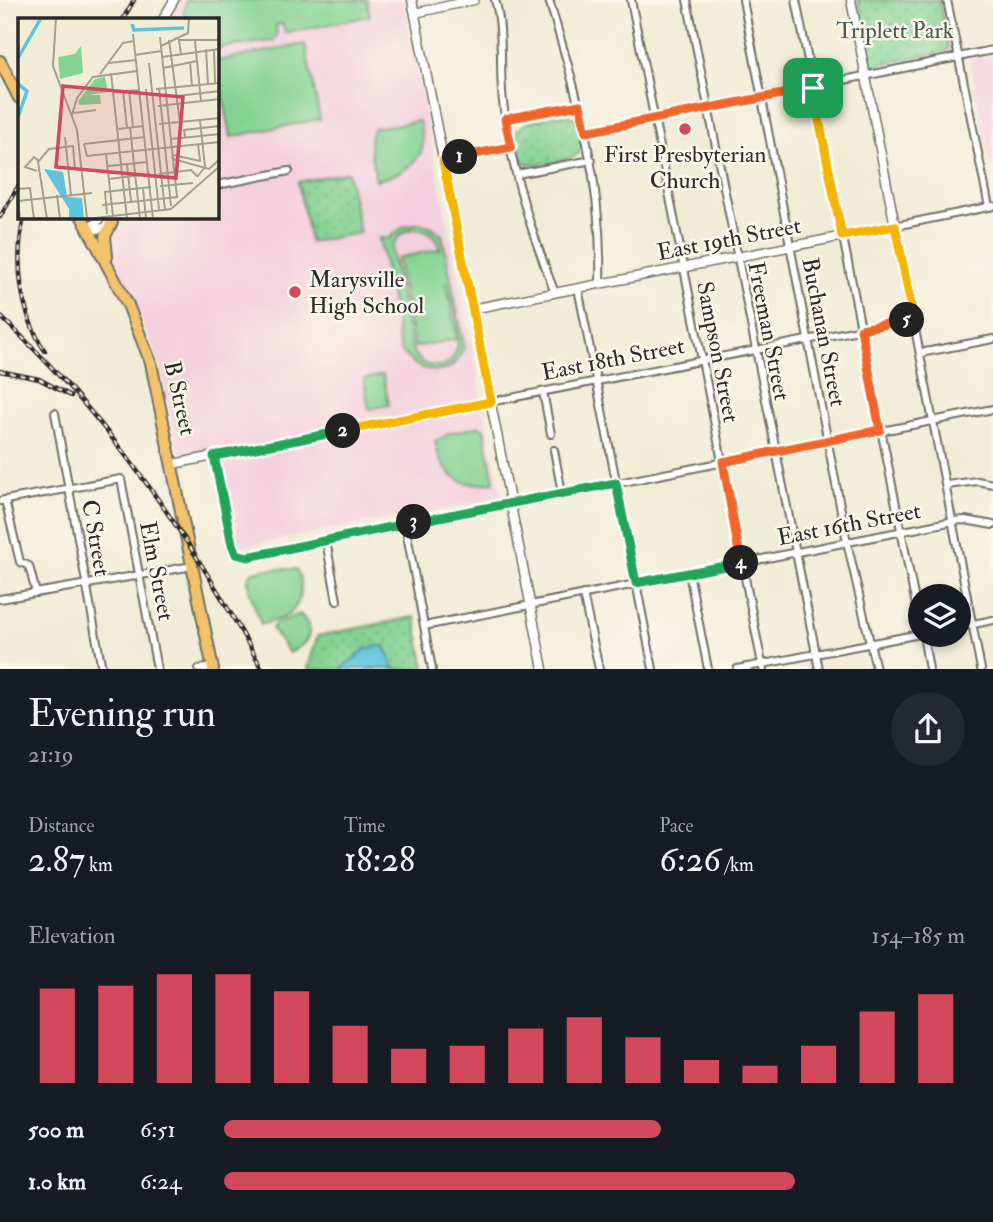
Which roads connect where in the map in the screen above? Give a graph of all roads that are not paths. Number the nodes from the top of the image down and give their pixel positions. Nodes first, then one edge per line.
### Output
1 (174, 0) edge
2 (412, 0) edge
3 (470, 0) edge
4 (495, 0) edge
5 (549, 0) edge
6 (631, 0) edge
7 (687, 0) edge
8 (743, 0) edge
9 (796, 0) edge
10 (851, 0) edge
11 (947, 0) edge
12 (415, 13) junction
13 (164, 18) edge
14 (993, 50) edge
15 (958, 57) junction
16 (0, 61) edge
17 (866, 77) junction
18 (813, 88) junction
19 (18, 96) edge
20 (761, 99) junction
21 (580, 105) junction
22 (708, 108) junction
23 (505, 119) junction
24 (654, 119) junction
25 (586, 132) junction
26 (511, 147) junction
27 (592, 160) junction
28 (443, 161) junction
29 (289, 171) dead end
30 (517, 174) junction
31 (219, 185) edge
32 (991, 207) edge
33 (83, 219) edge
34 (109, 219) edge
35 (895, 226) junction
36 (89, 230) junction
37 (842, 236) junction
38 (789, 246) junction
39 (737, 257) junction
40 (108, 267) junction
41 (684, 267) junction
42 (600, 284) junction
43 (578, 288) junction
44 (555, 292) junction
45 (472, 309) junction
46 (914, 319) junction
47 (861, 329) junction
48 (808, 339) junction
49 (993, 339) edge
50 (755, 350) junction
51 (920, 353) junction
52 (702, 361) junction
53 (596, 382) junction
54 (542, 392) junction
55 (491, 402) junction
56 (993, 409) edge
57 (55, 413) dead end
58 (933, 421) junction
59 (880, 430) junction
60 (551, 434) dead end
61 (828, 440) junction
62 (554, 450) dead end
63 (775, 451) junction
64 (214, 456) junction
65 (723, 462) junction
66 (173, 464) junction
67 (616, 483) junction
68 (993, 484) edge
69 (947, 485) junction
70 (69, 489) junction
71 (562, 493) junction
72 (2, 501) edge
73 (511, 503) junction
74 (954, 521) junction
75 (405, 524) junction
76 (993, 525) edge
77 (901, 531) junction
78 (326, 541) junction
79 (847, 542) junction
80 (795, 552) junction
81 (742, 562) junction
82 (193, 566) junction
83 (689, 573) junction
84 (141, 575) junction
85 (636, 583) junction
86 (912, 584) edge
87 (87, 585) junction
88 (36, 593) junction
89 (583, 594) junction
90 (0, 599) edge
91 (337, 601) dead end
92 (530, 605) junction
93 (993, 620) edge
94 (972, 623) junction
95 (424, 626) junction
96 (908, 637) edge
97 (871, 644) junction
98 (924, 647) edge
99 (816, 654) junction
100 (763, 666) edge
101 (213, 668) edge
102 (102, 669) edge
103 (157, 669) edge
104 (199, 669) edge
105 (432, 669) edge
106 (543, 669) edge
107 (599, 669) edge
108 (653, 669) edge
109 (708, 669) edge
110 (737, 669) edge
111 (819, 669) edge
112 (876, 669) edge
113 (929, 669) edge
114 (981, 669) edge

1 - 13 street
2 - 12 street
3 - 12 street
4 - 23 street
5 - 21 street
6 - 24 street, Sampson Street
7 - 22 street, Freeman Street
8 - 20 street, Buchanan Street
9 - 18 street
10 - 17 street
11 - 15 street
12 - 28 street
14 - 15 street
15 - 17 street
15 - 32 street
16 - 19 highway
17 - 18 street
17 - 35 street
18 - 20 street
18 - 37 street
20 - 22 street
20 - 38 street, Buchanan Street
21 - 23 street
21 - 25 street
22 - 24 street
22 - 39 street, Freeman Street
23 - 26 street
24 - 25 street
24 - 41 street, Sampson Street
25 - 27 street
26 - 28 street
26 - 30 street
27 - 30 street
27 - 42 street
28 - 45 street
29 - 31 street
30 - 44 street
32 - 35 street, East 19th Street
33 - 36 highway, B Street
34 - 36 street
34 - 40 highway
35 - 37 street, East 19th Street
35 - 46 street
36 - 40 highway, B Street
37 - 38 street, East 19th Street
37 - 47 street
38 - 39 street, East 19th Street
38 - 48 street, Buchanan Street
39 - 41 street, East 19th Street
39 - 50 street, Freeman Street
40 - 66 highway, B Street
41 - 42 street, East 19th Street
41 - 52 street, Sampson Street
42 - 43 street, East 19th Street
43 - 44 street, East 19th Street
43 - 53 street
44 - 45 street, East 19th Street
45 - 55 street
46 - 47 street, East 18th Street
46 - 51 street
47 - 48 street, East 18th Street
47 - 59 street
48 - 50 street, East 18th Street
48 - 61 street, Buchanan Street
49 - 51 street
50 - 52 street, East 18th Street
50 - 63 street, Freeman Street
51 - 58 street
52 - 53 street, East 18th Street
52 - 65 street, Sampson Street
53 - 54 street, East 18th Street
53 - 67 street
54 - 55 street, East 18th Street
54 - 60 street
55 - 64 street, East 18th Street
55 - 73 street
56 - 58 street
57 - 70 street, C Street
58 - 59 street
58 - 69 street
59 - 61 street
59 - 77 street
61 - 63 street
61 - 79 street, Buchanan Street
62 - 71 street
63 - 65 street
63 - 80 street, Freeman Street
64 - 66 street, East 18th Street
64 - 78 street
65 - 67 street
65 - 81 street, Sampson Street
66 - 82 highway, B Street
67 - 71 street
67 - 85 street
68 - 69 street
69 - 74 street
70 - 72 street
70 - 84 street, Elm Street
70 - 87 street, C Street
71 - 73 street
72 - 88 street
73 - 75 street
73 - 92 street
74 - 76 street, East 16th Street
74 - 77 street, East 16th Street
74 - 94 street
75 - 78 street
75 - 95 street
77 - 79 street, East 16th Street
77 - 86 street
78 - 91 street
79 - 80 street, East 16th Street
79 - 97 street, Buchanan Street
80 - 81 street, East 16th Street
80 - 99 street, Freeman Street
81 - 83 street, East 16th Street
81 - 100 street, Sampson Street
82 - 84 street
82 - 101 highway, B Street
83 - 85 street, East 16th Street
83 - 109 street
84 - 87 street
84 - 103 street, Elm Street
85 - 89 street, East 16th Street
85 - 108 street
87 - 88 street
87 - 102 street, C Street
88 - 90 street
89 - 92 street, East 16th Street
89 - 107 street
92 - 95 street, East 16th Street
92 - 106 street
93 - 94 street
94 - 114 street
95 - 105 street
96 - 97 street
97 - 99 street
97 - 112 street, Buchanan Street
98 - 113 street
99 - 100 street
99 - 111 street, Freeman Street
100 - 110 street
101 - 104 street

